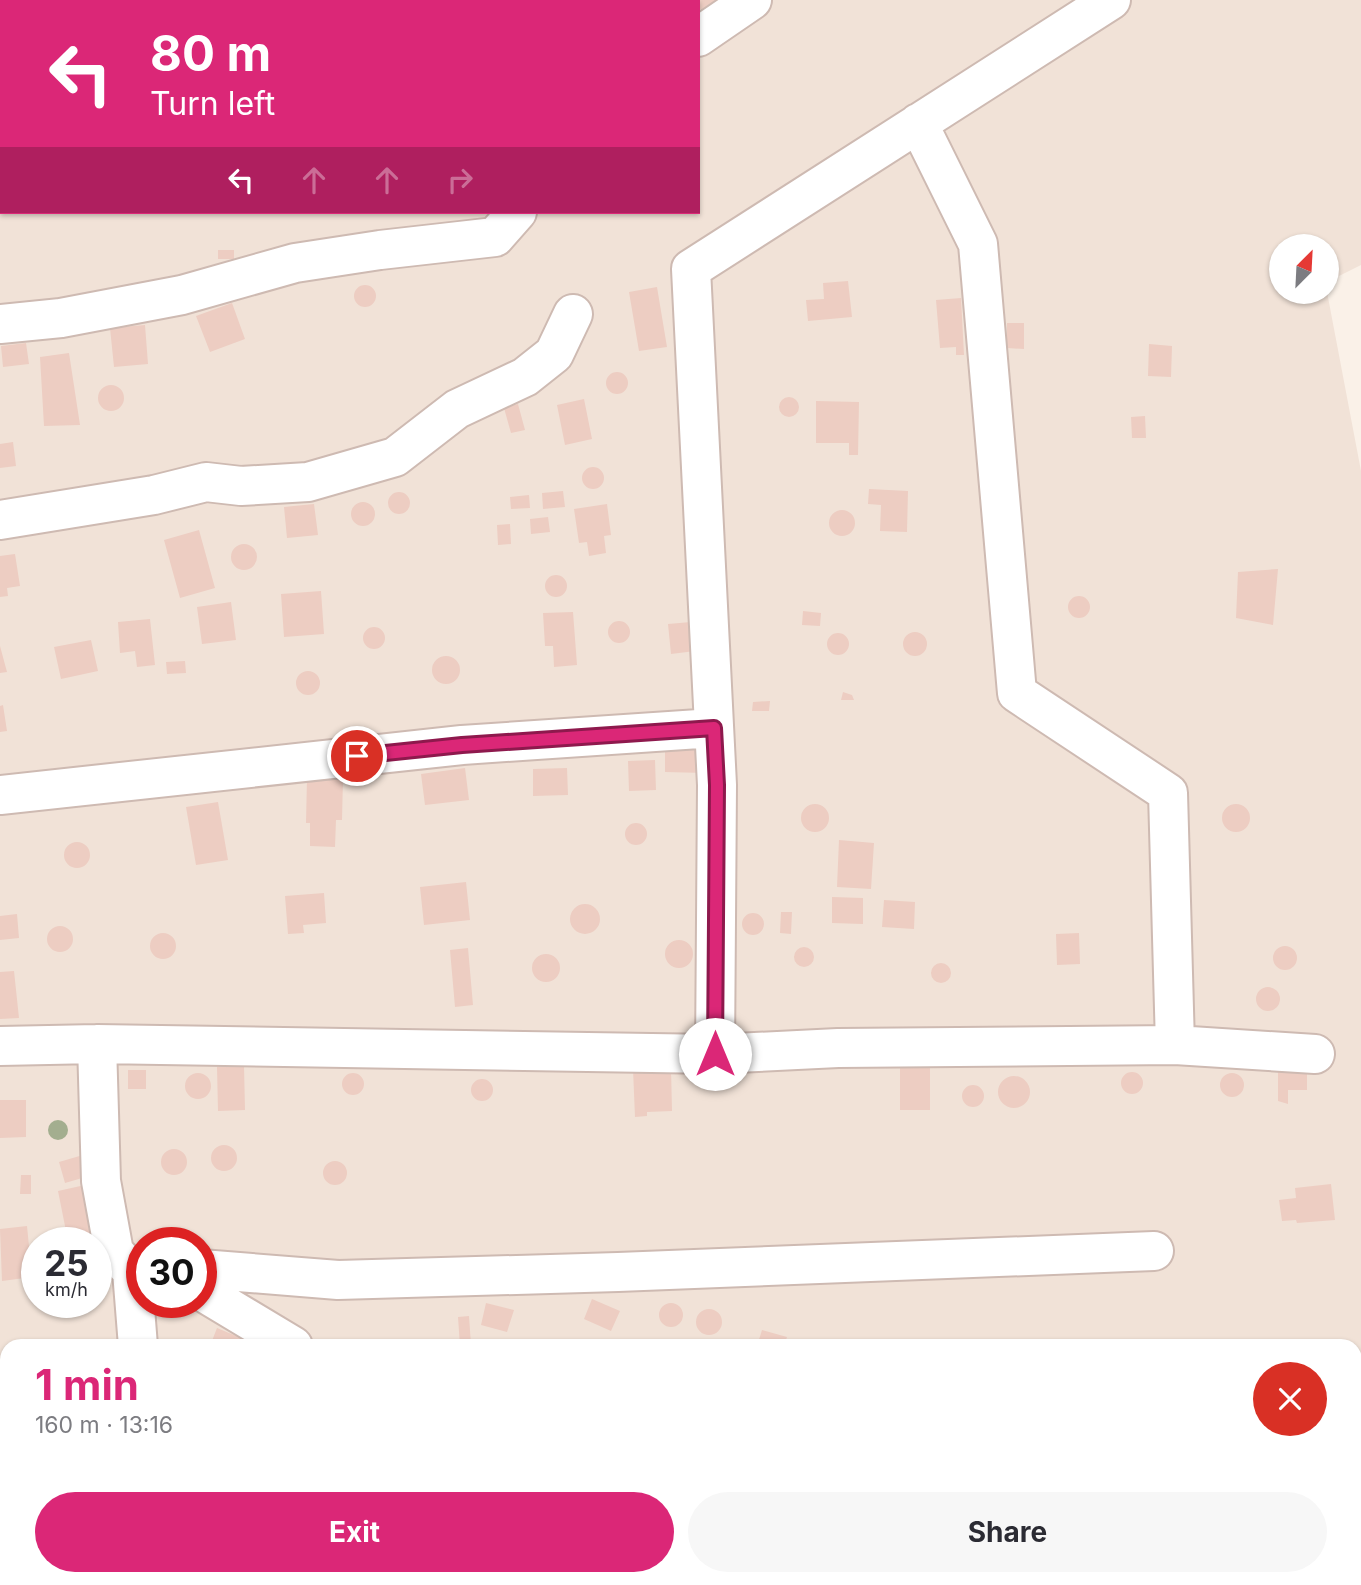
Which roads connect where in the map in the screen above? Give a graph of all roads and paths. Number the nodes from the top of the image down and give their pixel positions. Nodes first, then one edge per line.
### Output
1 (752, 0) edge
2 (1111, 0) edge
3 (700, 36) edge
4 (918, 123) junction
5 (515, 214) edge
6 (573, 314) dead end
7 (0, 324) edge
8 (0, 520) edge
9 (714, 728) junction
10 (0, 795) edge
11 (97, 1044) junction
12 (1175, 1045) junction
13 (0, 1046) edge
14 (715, 1054) junction
15 (1315, 1054) dead end
16 (1154, 1251) dead end
17 (126, 1261) edge
18 (217, 1270) edge
19 (217, 1300) edge
20 (138, 1318) edge
21 (138, 1339) edge
22 (281, 1339) edge

1 - 3 street
2 - 4 street
4 - 9 street
4 - 12 street
5 - 7 street
6 - 8 street
9 - 10 street
9 - 14 street
11 - 13 street
11 - 14 street
11 - 17 street
12 - 14 street
12 - 15 street
16 - 18 street
19 - 22 street
20 - 21 street

